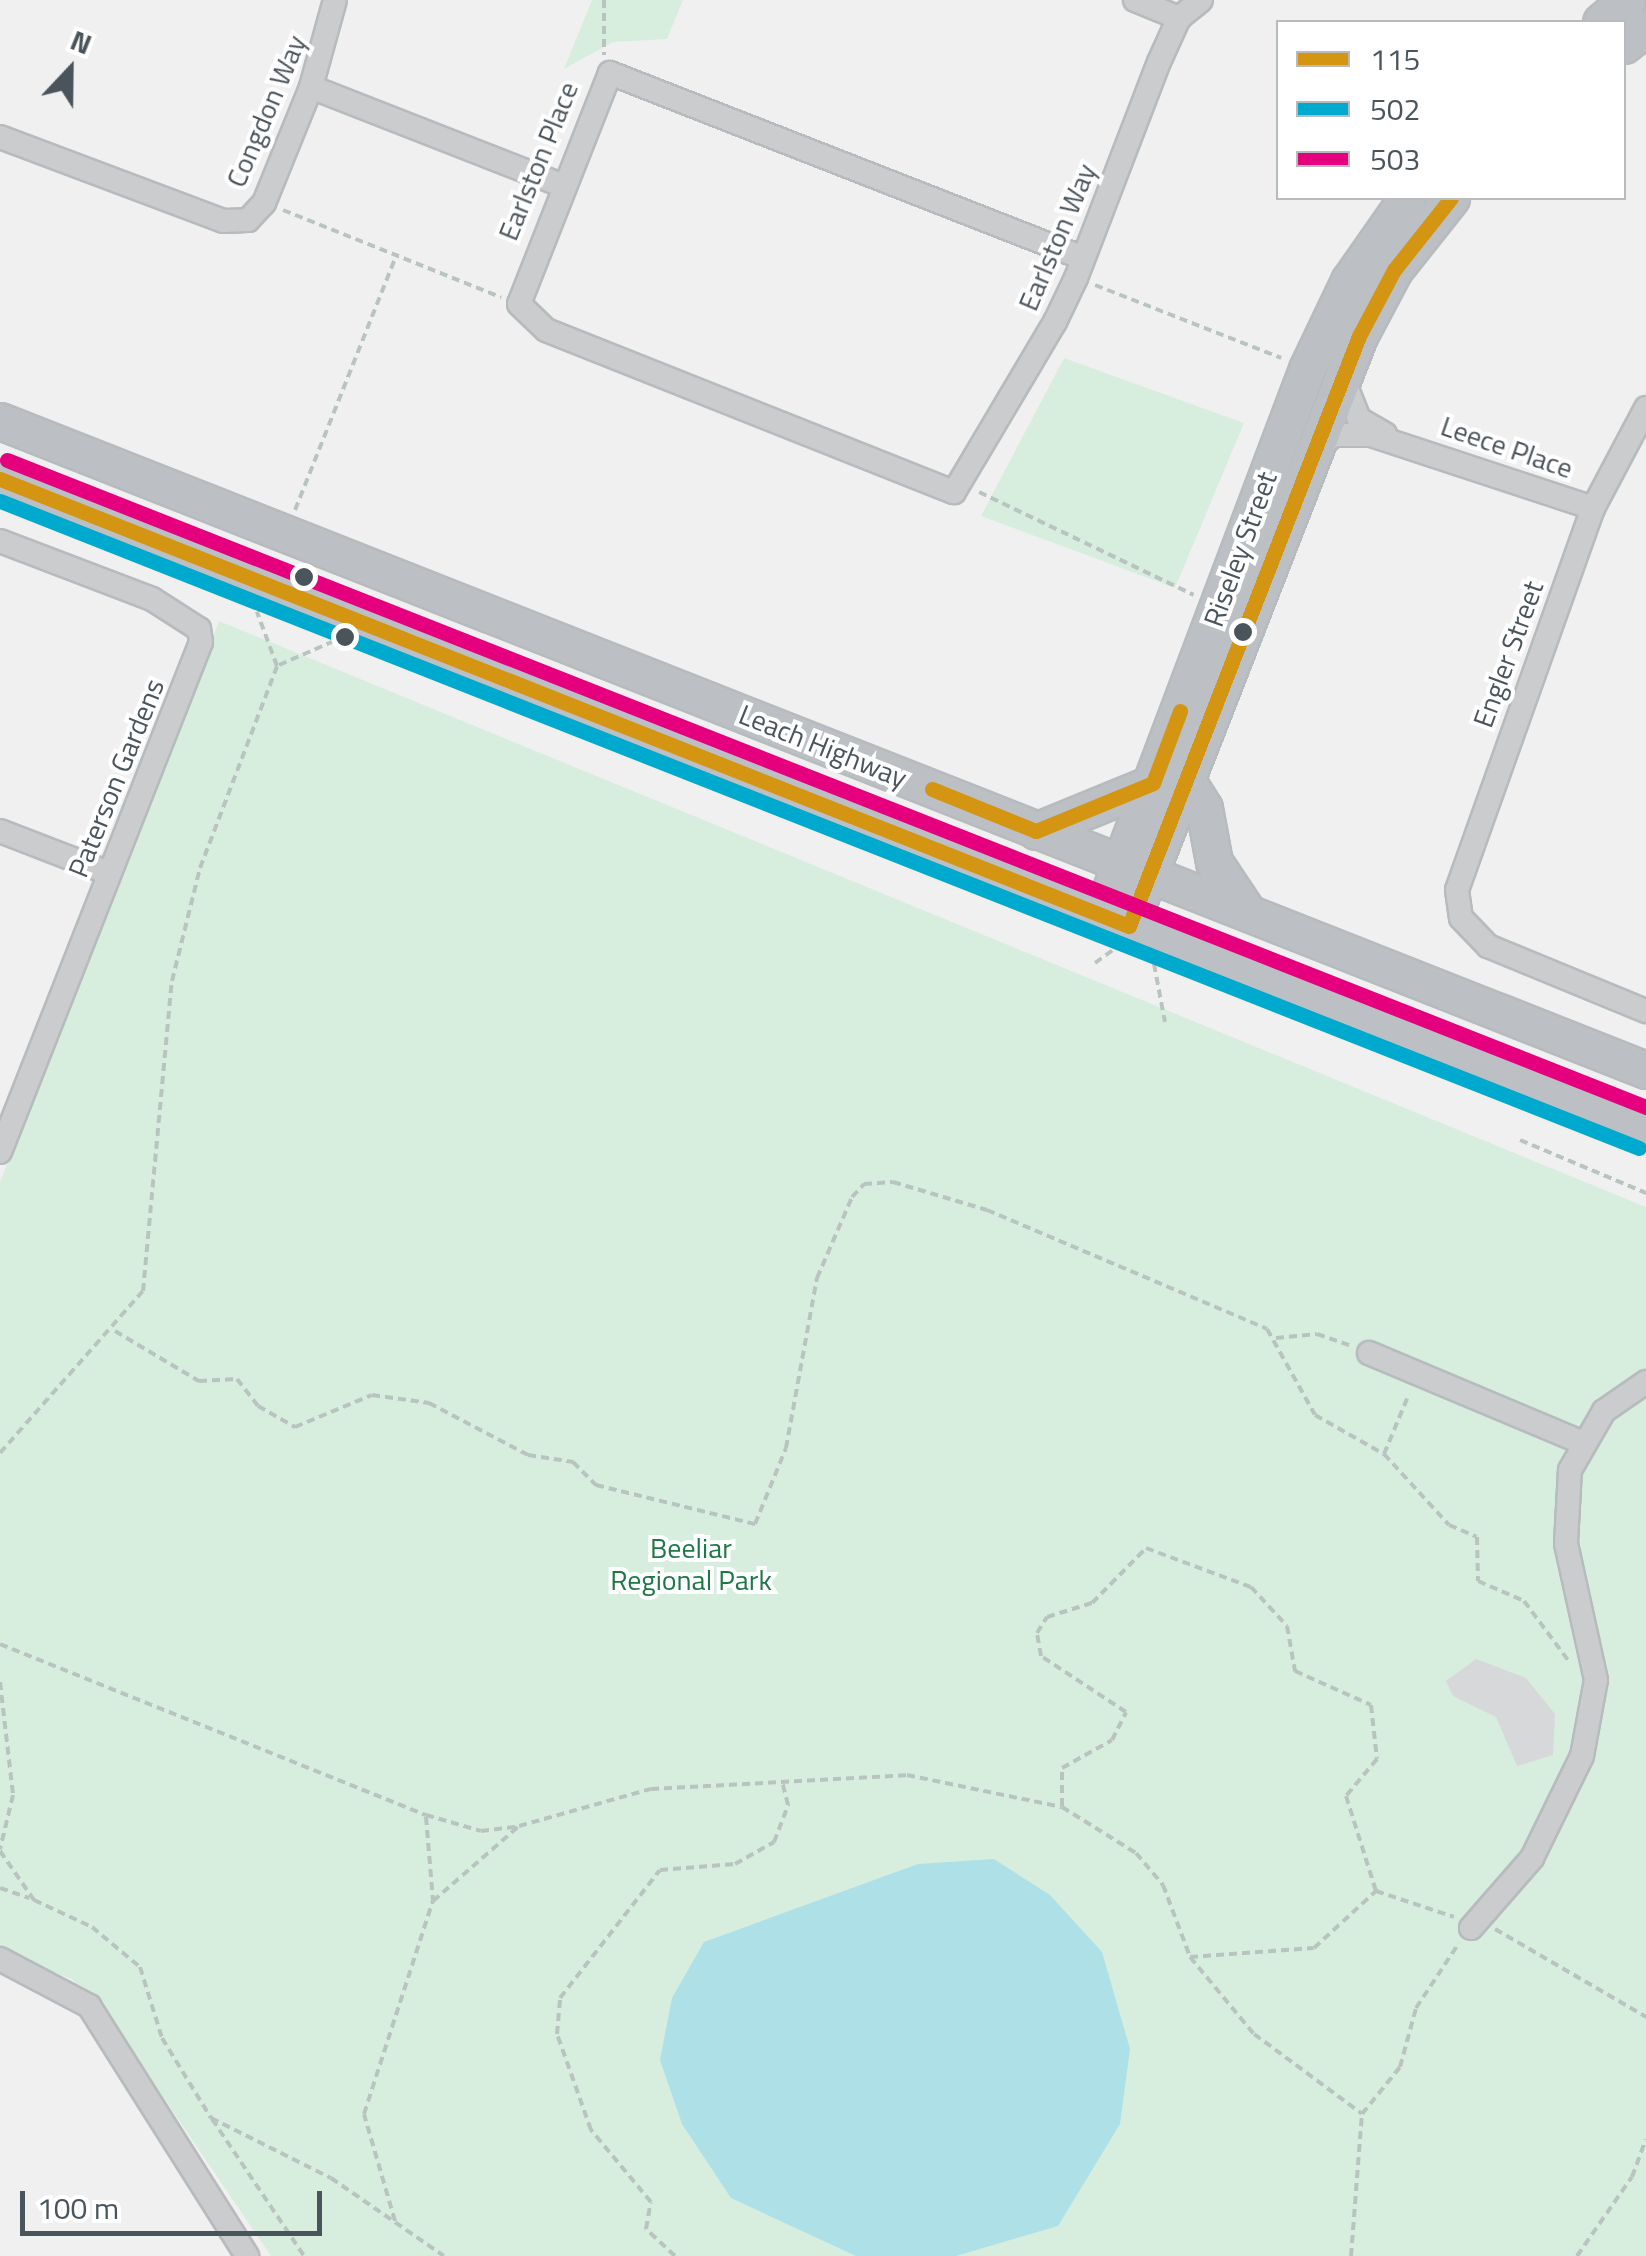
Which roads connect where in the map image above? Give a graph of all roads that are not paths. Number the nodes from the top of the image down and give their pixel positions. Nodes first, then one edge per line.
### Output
1 (335, 0) edge
2 (1135, 0) edge
3 (1201, 0) edge
4 (1180, 18) junction
5 (311, 87) junction
6 (0, 136) edge
7 (559, 184) junction
8 (1406, 200) edge
9 (1449, 200) edge
10 (1080, 268) junction
11 (1343, 374) junction
12 (1646, 408) edge
13 (0, 421) edge
14 (1402, 442) junction
15 (0, 444) edge
16 (1315, 448) junction
17 (0, 479) edge
18 (960, 484) joint
19 (47, 497) junction
20 (200, 500) junction
21 (1593, 508) junction
22 (0, 541) edge
23 (179, 552) junction
24 (1170, 782) junction
25 (1036, 830) junction
26 (0, 831) edge
27 (1136, 869) junction
28 (108, 873) junction
29 (1248, 913) junction
30 (1126, 931) junction
31 (1646, 1010) edge
32 (1646, 1070) edge
33 (1646, 1130) edge
34 (0, 1152) edge
35 (1369, 1353) road end
36 (1646, 1382) edge
37 (1583, 1443) junction
38 (1471, 1928) road end
39 (0, 1959) edge
40 (247, 2256) edge

1 - 5 street, Congdon Way
2 - 4 street
3 - 4 street, Earlston Way
4 - 10 street, Earlston Way
5 - 6 street, Congdon Way
5 - 7 street
7 - 10 street, Earlston Place
7 - 18 street, Earlston Place
8 - 24 highway, Riseley Street
9 - 11 highway, Riseley Street
10 - 18 street, Earlston Way
11 - 14 street, Leece Place
11 - 16 highway, Riseley Street
12 - 21 street, Engler Street
13 - 20 highway, Leach Highway
14 - 16 street, Leece Place
14 - 21 street, Leece Place
15 - 19 highway
16 - 24 highway, Riseley Street
17 - 19 highway, Leach Highway
19 - 23 highway, Leach Highway
20 - 23 highway
20 - 25 highway, Leach Highway
21 - 31 street, Engler Street
22 - 28 street, Paterson Gardens
23 - 30 highway, Leach Highway
24 - 25 highway
24 - 27 highway, Riseley Street
24 - 29 highway
25 - 27 highway, Leach Highway
26 - 28 street
27 - 29 highway, Leach Highway
27 - 30 highway, Riseley Street
28 - 34 street, Paterson Gardens
29 - 32 highway, Leach Highway
30 - 33 highway, Leach Highway
35 - 37 street
36 - 37 street
37 - 38 street
39 - 40 street

